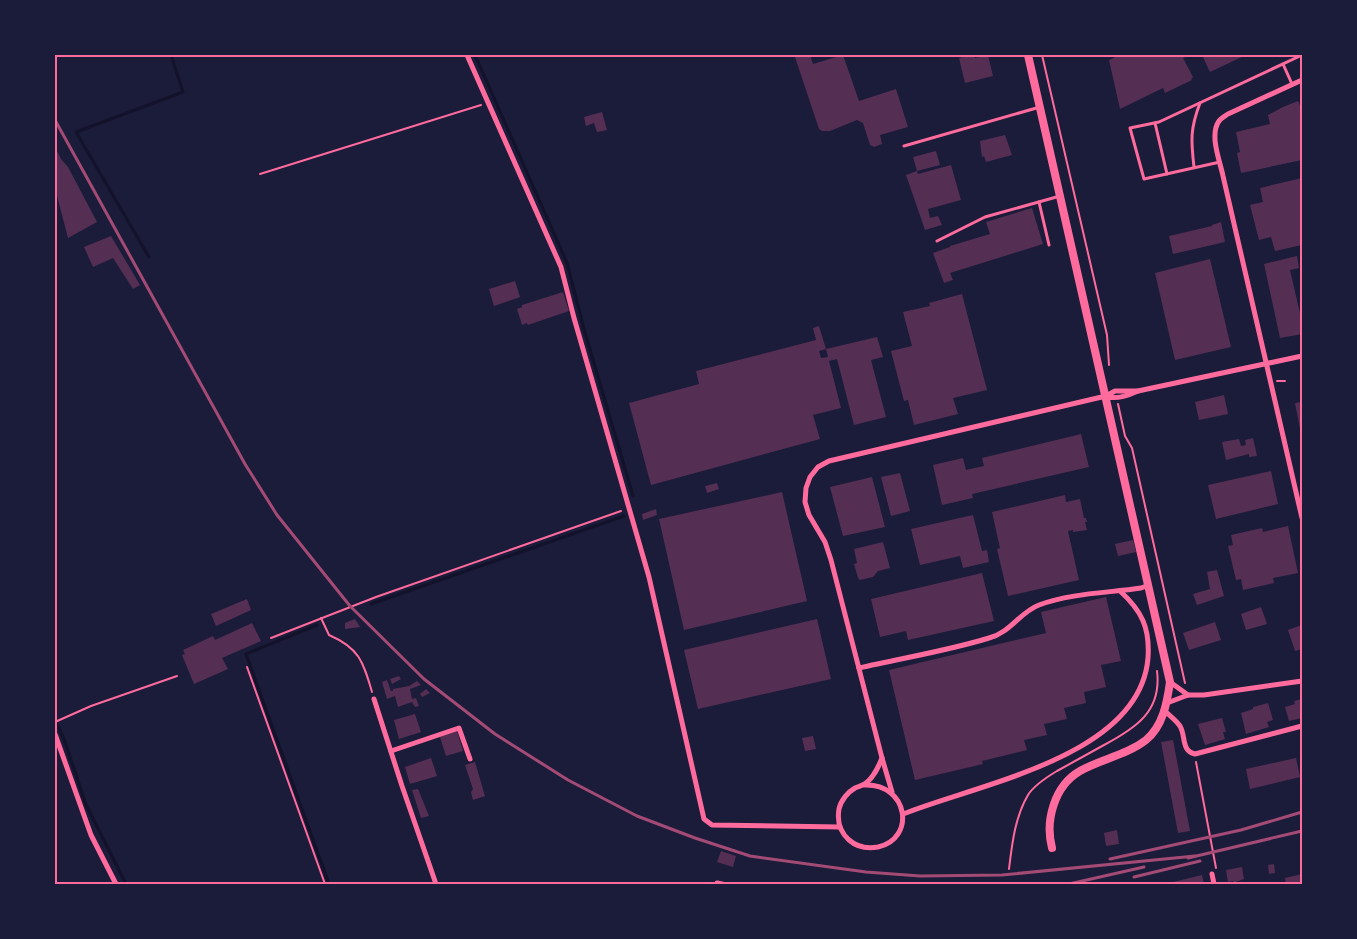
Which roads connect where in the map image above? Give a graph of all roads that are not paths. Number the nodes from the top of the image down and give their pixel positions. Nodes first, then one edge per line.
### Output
1 (467, 55) edge
2 (1028, 55) edge
3 (1302, 55) edge
4 (1283, 64) junction
5 (1302, 80) edge
6 (1292, 84) junction
7 (1200, 103) junction
8 (1040, 107) junction
9 (1155, 123) junction
10 (904, 146) dead end
11 (1220, 162) junction
12 (1194, 168) junction
13 (1167, 174) junction
14 (1061, 196) junction
15 (1039, 202) junction
16 (937, 241) dead end
17 (1049, 245) dead end
18 (1302, 356) edge
19 (1266, 364) junction
20 (1138, 391) junction
21 (1106, 396) junction
22 (1302, 518) edge
23 (1149, 585) junction
24 (1120, 591) junction
25 (859, 668) junction
26 (1302, 681) edge
27 (1170, 682) junction
28 (1188, 696) junction
29 (374, 699) road end
30 (1166, 707) junction
31 (1302, 726) edge
32 (55, 734) edge
33 (391, 751) junction
34 (882, 758) junction
35 (470, 759) dead end
36 (864, 785) junction
37 (892, 792) junction
38 (903, 814) junction
39 (840, 828) junction
40 (1052, 848) dead end
41 (1214, 873) road end
42 (116, 884) edge
43 (436, 884) edge
44 (1214, 884) edge

1 - 39 street
2 - 8 street
3 - 4 lane
4 - 6 lane
4 - 7 lane
5 - 6 street
6 - 11 street
7 - 9 lane
7 - 12 lane
8 - 10 lane
8 - 14 street
9 - 13 lane
9 - 13 lane
11 - 12 lane
11 - 19 street
12 - 13 lane
14 - 15 lane
14 - 21 street
15 - 16 lane
15 - 17 lane
18 - 19 street
19 - 20 street
19 - 22 street
20 - 21 street
20 - 21 street
21 - 23 street
21 - 25 street
23 - 24 street
23 - 27 street
24 - 25 street
24 - 38 street
25 - 34 street
26 - 28 street
27 - 28 street
27 - 30 street
28 - 30 street
29 - 33 street
30 - 31 street
30 - 40 street
32 - 42 street
33 - 35 street
33 - 43 street
34 - 36 street
34 - 37 street
36 - 37 street
36 - 39 street
37 - 38 street
38 - 39 street
41 - 44 street

